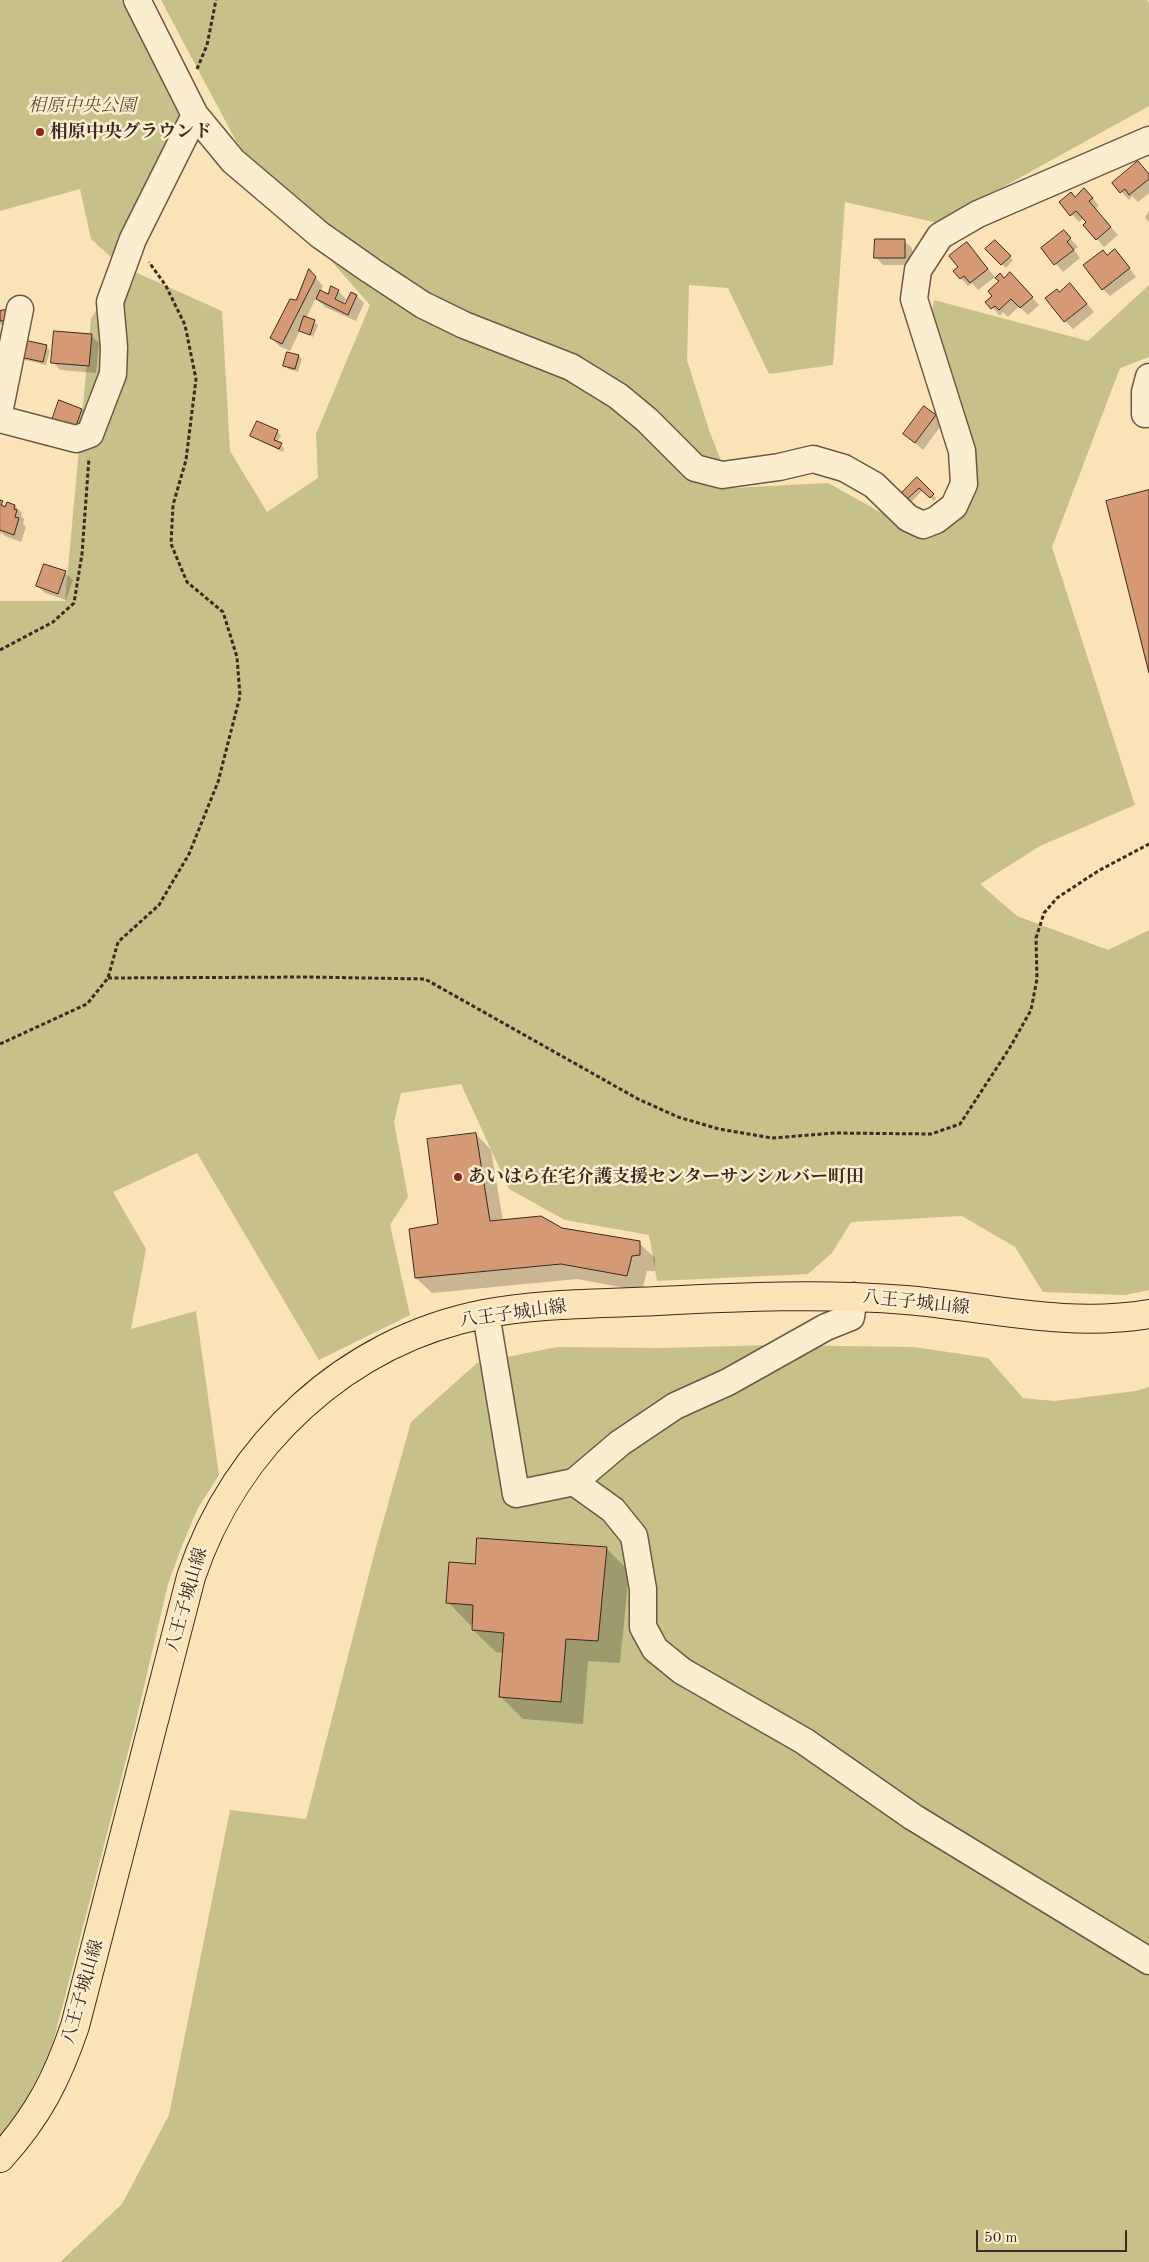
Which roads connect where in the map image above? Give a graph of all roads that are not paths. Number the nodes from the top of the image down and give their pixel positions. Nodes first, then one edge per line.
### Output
1 (137, 0) edge
2 (191, 106) junction
3 (1149, 140) edge
4 (20, 308) dead end
5 (1149, 377) edge
6 (0, 408) edge
7 (1145, 414) dead end
8 (0, 418) edge
9 (854, 1296) junction
10 (486, 1314) junction
11 (1149, 1314) edge
12 (574, 1482) junction
13 (1149, 1962) edge
14 (0, 2158) edge

1 - 2 street
2 - 3 street
2 - 8 street
4 - 6 street
5 - 7 street
9 - 10 main road, 八王子城山線
9 - 11 main road, 八王子城山線
9 - 12 street
10 - 12 street
10 - 14 main road, 八王子城山線
12 - 13 street

